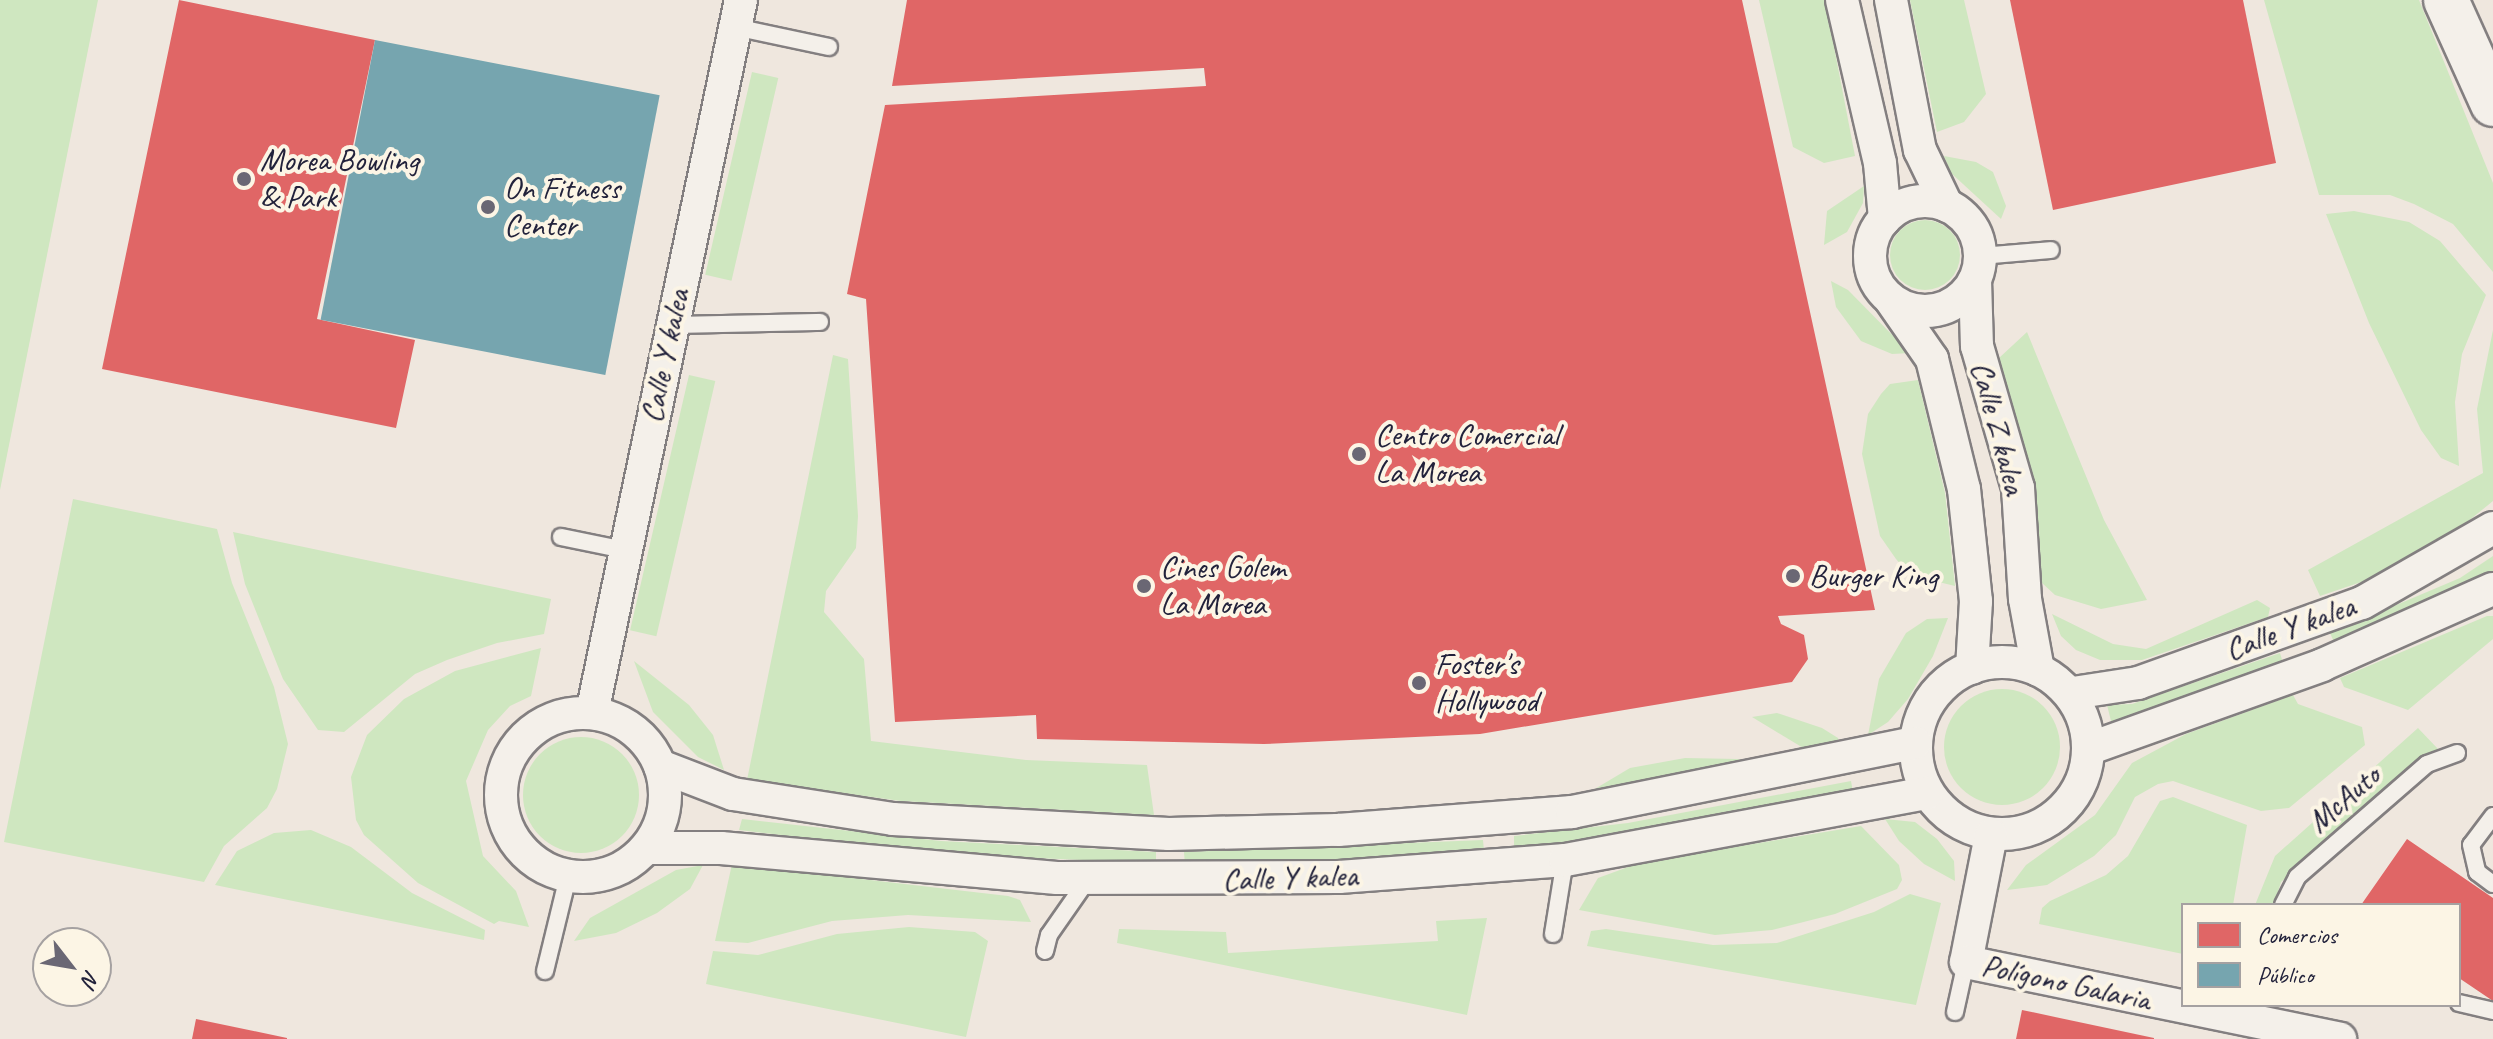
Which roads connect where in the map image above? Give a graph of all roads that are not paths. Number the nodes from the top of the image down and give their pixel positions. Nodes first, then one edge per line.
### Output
1 (1842, 0) edge
2 (1891, 0) edge
3 (2446, 0) edge
4 (738, 14) edge
5 (829, 47) dead end
6 (2493, 104) edge
7 (1947, 206) junction
8 (1885, 219) junction
9 (2051, 250) dead end
10 (1978, 268) junction
11 (1891, 300) junction
12 (820, 322) dead end
13 (671, 325) junction
14 (2493, 528) edge
15 (561, 537) dead end
16 (625, 550) junction
17 (2493, 589) edge
18 (1972, 668) junction
19 (2038, 670) junction
20 (2073, 693) junction
21 (592, 713) junction
22 (1915, 743) junction
23 (2088, 749) junction
24 (2457, 753) dead end
25 (660, 766) junction
26 (1927, 793) junction
27 (2493, 816) edge
28 (1991, 835) junction
29 (647, 848) junction
30 (1565, 860) junction
31 (568, 877) junction
32 (1088, 879) junction
33 (2493, 884) edge
34 (2284, 903) edge
35 (1553, 934) dead end
36 (1045, 951) dead end
37 (1966, 962) junction
38 (545, 971) dead end
39 (2461, 1003) edge
40 (2181, 1006) edge
41 (2185, 1007) edge
42 (2493, 1011) edge
43 (1955, 1012) dead end
44 (2340, 1039) edge

1 - 8 street
2 - 7 street
3 - 6 highway
4 - 5 lane
4 - 13 street, Calle Y kalea
7 - 8 street
7 - 10 street
8 - 11 street
9 - 10 lane
10 - 11 street
10 - 19 street, Calle Z kalea
11 - 18 street, Calle Z kalea
12 - 13 lane
13 - 16 street, Calle Y kalea
14 - 20 street, Calle Y kalea
15 - 16 lane
16 - 21 street, Calle Y kalea
17 - 23 street, Calle Y kalea
18 - 19 street
18 - 22 street
19 - 20 street
20 - 23 street
21 - 25 street
21 - 31 street
22 - 25 street, Calle Y kalea
22 - 26 street
23 - 28 street
24 - 34 lane, McAuto
25 - 29 street
26 - 28 street
26 - 30 street, Calle Y kalea
27 - 33 lane
28 - 37 street, Polígono Galaria
29 - 31 street
29 - 32 street, Calle Y kalea
30 - 32 street, Calle Y kalea
30 - 35 lane
31 - 38 lane
32 - 36 lane
37 - 40 street, Polígono Galaria
37 - 43 lane
39 - 42 lane
41 - 44 street, Polígono Galaria

